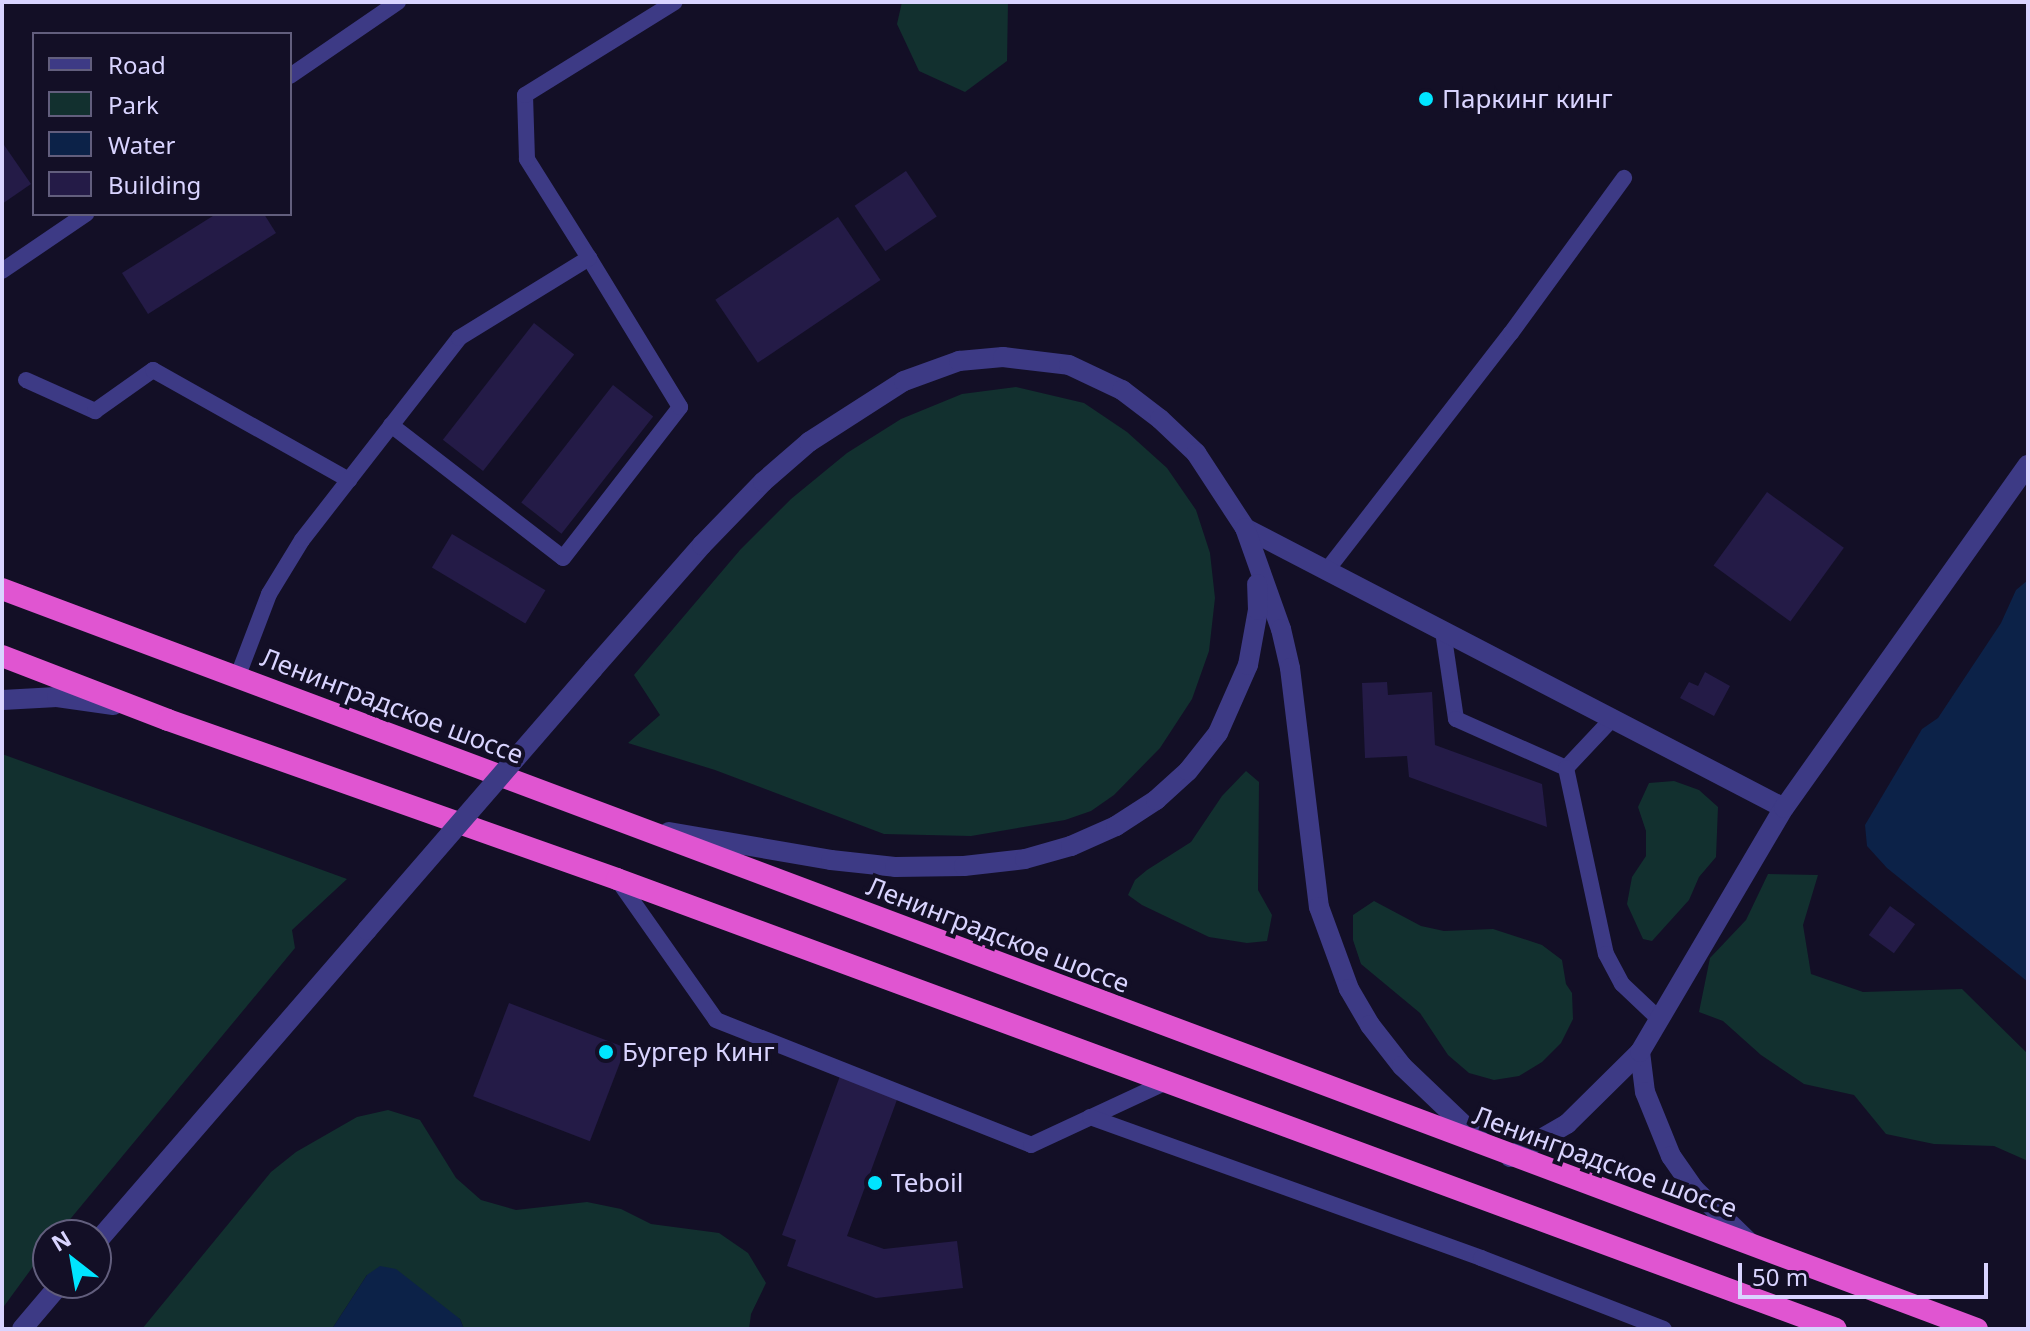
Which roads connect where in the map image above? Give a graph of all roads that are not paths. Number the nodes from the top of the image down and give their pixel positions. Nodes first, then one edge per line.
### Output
1 (398, 2) edge
2 (675, 2) edge
3 (292, 75) edge
4 (1624, 178) dead end
5 (83, 216) edge
6 (589, 258) junction
7 (2, 271) edge
8 (26, 380) dead end
9 (391, 425) junction
10 (2028, 465) edge
11 (349, 480) junction
12 (1245, 528) junction
13 (1256, 560) junction
14 (1327, 570) junction
15 (2, 589) edge
16 (1443, 631) junction
17 (2, 656) edge
18 (237, 678) junction
19 (2, 700) edge
20 (1612, 719) junction
21 (168, 720) junction
22 (1566, 768) junction
23 (1784, 808) junction
24 (626, 825) junction
25 (617, 879) junction
26 (1659, 1019) junction
27 (1640, 1052) junction
28 (1167, 1082) junction
29 (1090, 1117) junction
30 (1500, 1153) junction
31 (112, 1225) edge
32 (1752, 1246) junction
33 (47, 1299) edge
34 (22, 1329) edge
35 (1664, 1329) edge
36 (1836, 1329) edge
37 (1977, 1329) edge

1 - 3 lane
2 - 6 lane
4 - 14 lane
5 - 7 lane
6 - 9 lane
6 - 9 lane
8 - 11 lane
9 - 11 lane
10 - 23 street
11 - 18 lane
12 - 13 street
12 - 14 street
12 - 31 street, bridge
13 - 24 street
13 - 30 street
14 - 16 street
15 - 18 highway, Ленинградское шоссе
16 - 20 street
16 - 22 lane
17 - 21 highway
18 - 24 highway, Ленинградское шоссе
19 - 21 street
20 - 22 lane
20 - 23 street
21 - 25 highway
22 - 26 lane
23 - 26 street
24 - 30 highway, Ленинградское шоссе
25 - 28 highway
25 - 29 lane
26 - 27 street
27 - 30 street
27 - 32 street
28 - 29 lane
28 - 36 highway
29 - 35 lane
30 - 32 highway, Ленинградское шоссе
32 - 37 highway, Ленинградское шоссе
33 - 34 street

